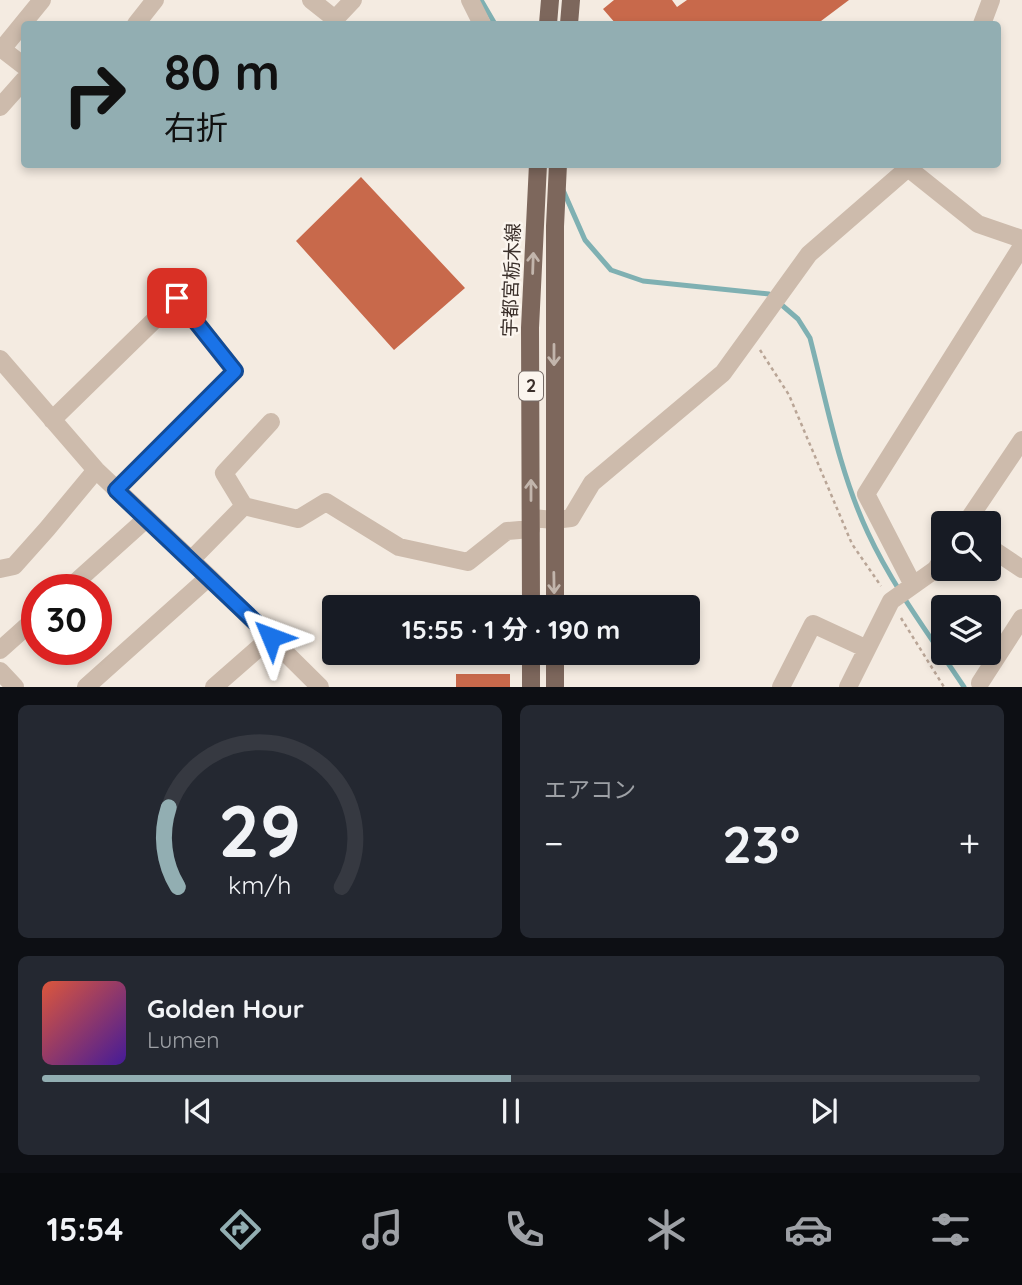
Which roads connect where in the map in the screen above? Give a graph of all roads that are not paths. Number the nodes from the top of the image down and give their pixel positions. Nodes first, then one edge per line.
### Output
1 (42, 0) edge
2 (155, 0) edge
3 (311, 0) edge
4 (353, 0) edge
5 (470, 0) edge
6 (550, 0) edge
7 (571, 0) edge
8 (991, 0) edge
9 (25, 21) edge
10 (138, 21) edge
11 (480, 21) edge
12 (548, 21) edge
13 (569, 21) edge
14 (983, 21) edge
15 (21, 26) edge
16 (21, 64) edge
17 (21, 83) edge
18 (0, 107) edge
19 (538, 168) edge
20 (558, 168) edge
21 (907, 168) edge
22 (911, 168) edge
23 (1022, 239) edge
24 (1022, 246) edge
25 (0, 359) edge
26 (52, 420) junction
27 (271, 422) dead end
28 (1022, 440) edge
29 (96, 470) junction
30 (116, 490) junction
31 (244, 506) junction
32 (974, 511) edge
33 (146, 519) junction
34 (554, 520) junction
35 (531, 524) junction
36 (1001, 555) edge
37 (191, 560) junction
38 (0, 569) edge
39 (1022, 569) edge
40 (931, 572) edge
41 (85, 574) edge
42 (209, 577) junction
43 (913, 585) junction
44 (531, 595) edge
45 (555, 595) edge
46 (1022, 618) edge
47 (21, 631) edge
48 (271, 637) junction
49 (867, 649) junction
50 (0, 650) edge
51 (531, 665) edge
52 (555, 665) edge
53 (0, 671) edge
54 (980, 682) dead end
55 (15, 687) edge
56 (86, 687) edge
57 (214, 687) edge
58 (320, 687) edge
59 (530, 687) edge
60 (555, 687) edge
61 (781, 687) edge
62 (848, 687) edge

1 - 9 street
2 - 10 street
3 - 4 street
5 - 11 street
6 - 12 main road
7 - 13 main road
8 - 14 street
15 - 16 street
17 - 18 street
35 -> 19 main road, 宇都宮栃木線 / 2
20 -> 34 main road, 2
21 - 34 street
22 - 23 street
24 - 43 street
25 - 26 street
26 - 29 street
26 - 30 street
27 - 31 street
28 - 32 street
29 - 30 street
29 - 38 street
30 - 33 street
31 - 35 street
31 - 37 street
33 - 37 street
33 - 41 street
34 - 35 street
34 -> 45 main road, 2
35 - 44 main road, 宇都宮栃木線 / 2
36 - 39 street
37 - 42 street
40 - 43 street
42 - 48 street
42 - 56 street
43 - 49 street
46 - 54 street
47 - 50 street
48 - 57 street
48 - 58 street
49 - 61 street
49 - 62 street
51 - 59 main road
52 - 60 main road
53 - 55 street

